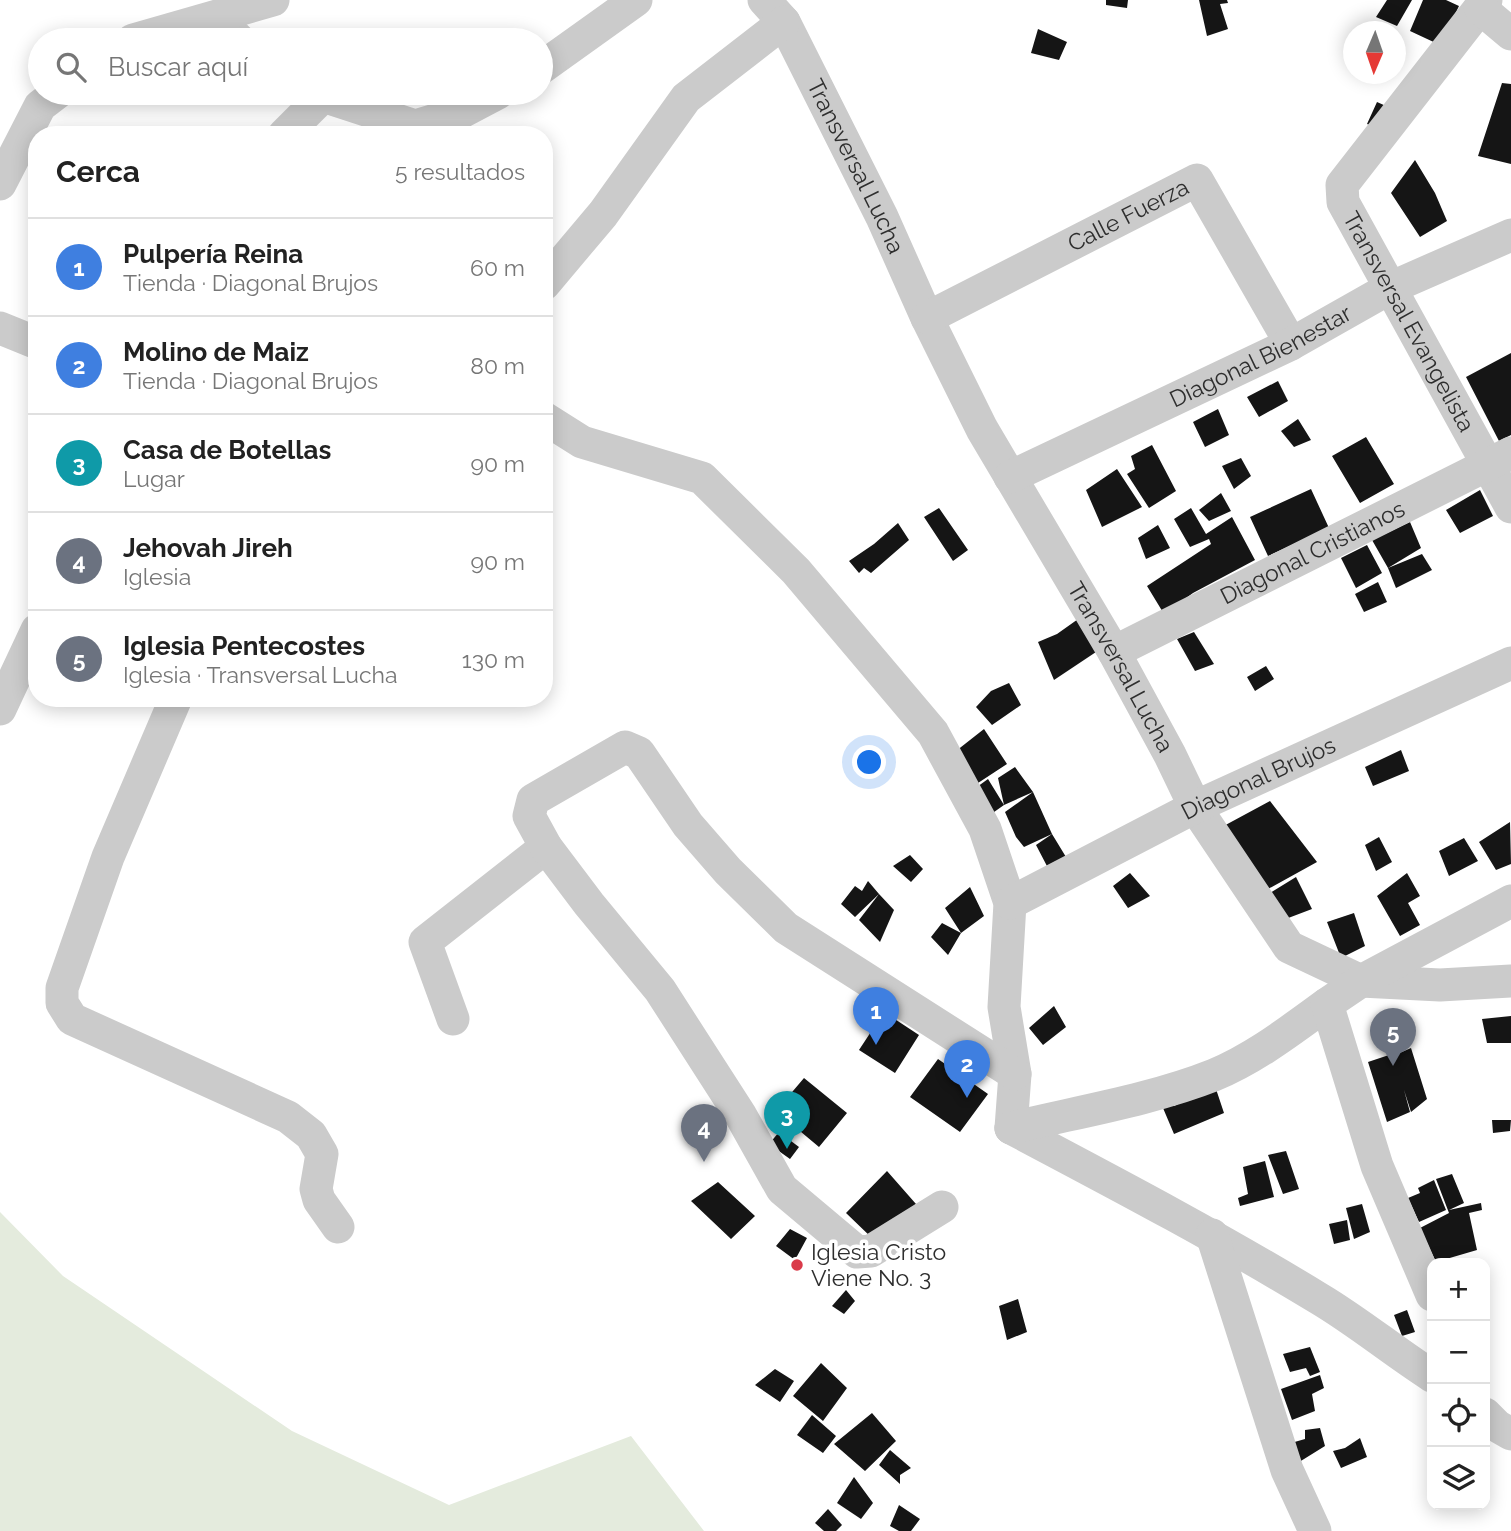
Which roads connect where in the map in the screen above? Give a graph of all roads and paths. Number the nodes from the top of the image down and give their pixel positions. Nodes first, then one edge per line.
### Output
1 (273, 0) edge
2 (636, 0) edge
3 (1483, 4) edge
4 (774, 11) edge
5 (215, 17) junction
6 (176, 28) edge
7 (226, 28) edge
8 (1511, 34) edge
9 (553, 59) edge
10 (41, 105) edge
11 (310, 105) edge
12 (349, 105) edge
13 (475, 105) edge
14 (30, 126) edge
15 (292, 126) edge
16 (415, 126) edge
17 (415, 126) edge
18 (28, 129) edge
19 (0, 184) edge
20 (1511, 235) edge
21 (553, 273) edge
22 (1390, 288) junction
23 (927, 318) junction
24 (0, 328) edge
25 (28, 340) edge
26 (1291, 344) junction
27 (553, 424) edge
28 (1498, 459) edge
29 (1010, 477) junction
30 (1511, 507) edge
31 (28, 650) edge
32 (1114, 652) junction
33 (1511, 663) edge
34 (172, 707) edge
35 (0, 709) edge
36 (1195, 807) junction
37 (546, 847) junction
38 (1511, 901) edge
39 (1010, 902) junction
40 (1361, 981) junction
41 (1511, 981) edge
42 (1327, 1004) junction
43 (453, 1019) dead end
44 (1015, 1074) junction
45 (1012, 1128) junction
46 (942, 1207) dead end
47 (338, 1227) dead end
48 (1212, 1235) junction
49 (1427, 1283) edge
50 (1427, 1373) edge
51 (1490, 1418) edge
52 (1511, 1434) edge
53 (1315, 1531) edge

1 - 5 street
2 - 9 street
3 - 8 street
3 - 22 street, Transversal Evangelista
4 - 21 street
4 - 23 street, Transversal Lucha
5 - 6 street
5 - 7 street
10 - 14 street
11 - 15 street
12 - 17 street
13 - 16 street
18 - 19 street
20 - 22 street, Diagonal Bienestar
22 - 26 street, Diagonal Bienestar
22 - 28 street, Transversal Evangelista
23 - 26 street, Calle Fuerza
23 - 29 street, Transversal Lucha
24 - 25 street
26 - 29 street, Diagonal Bienestar
27 - 39 street
28 - 30 street, Transversal Evangelista
28 - 32 street, Diagonal Cristianos
29 - 32 street, Transversal Lucha
31 - 35 street
32 - 36 street, Transversal Lucha
33 - 36 street, Diagonal Brujos
34 - 47 street
36 - 39 street, Diagonal Brujos
36 - 40 street, Transversal Lucha
37 - 43 street
37 - 44 street
37 - 46 street
38 - 40 street
39 - 44 street
40 - 41 street
40 - 42 street
42 - 45 street
42 - 49 street
44 - 45 street
45 - 48 street
48 - 50 street
48 - 53 street
51 - 52 street

